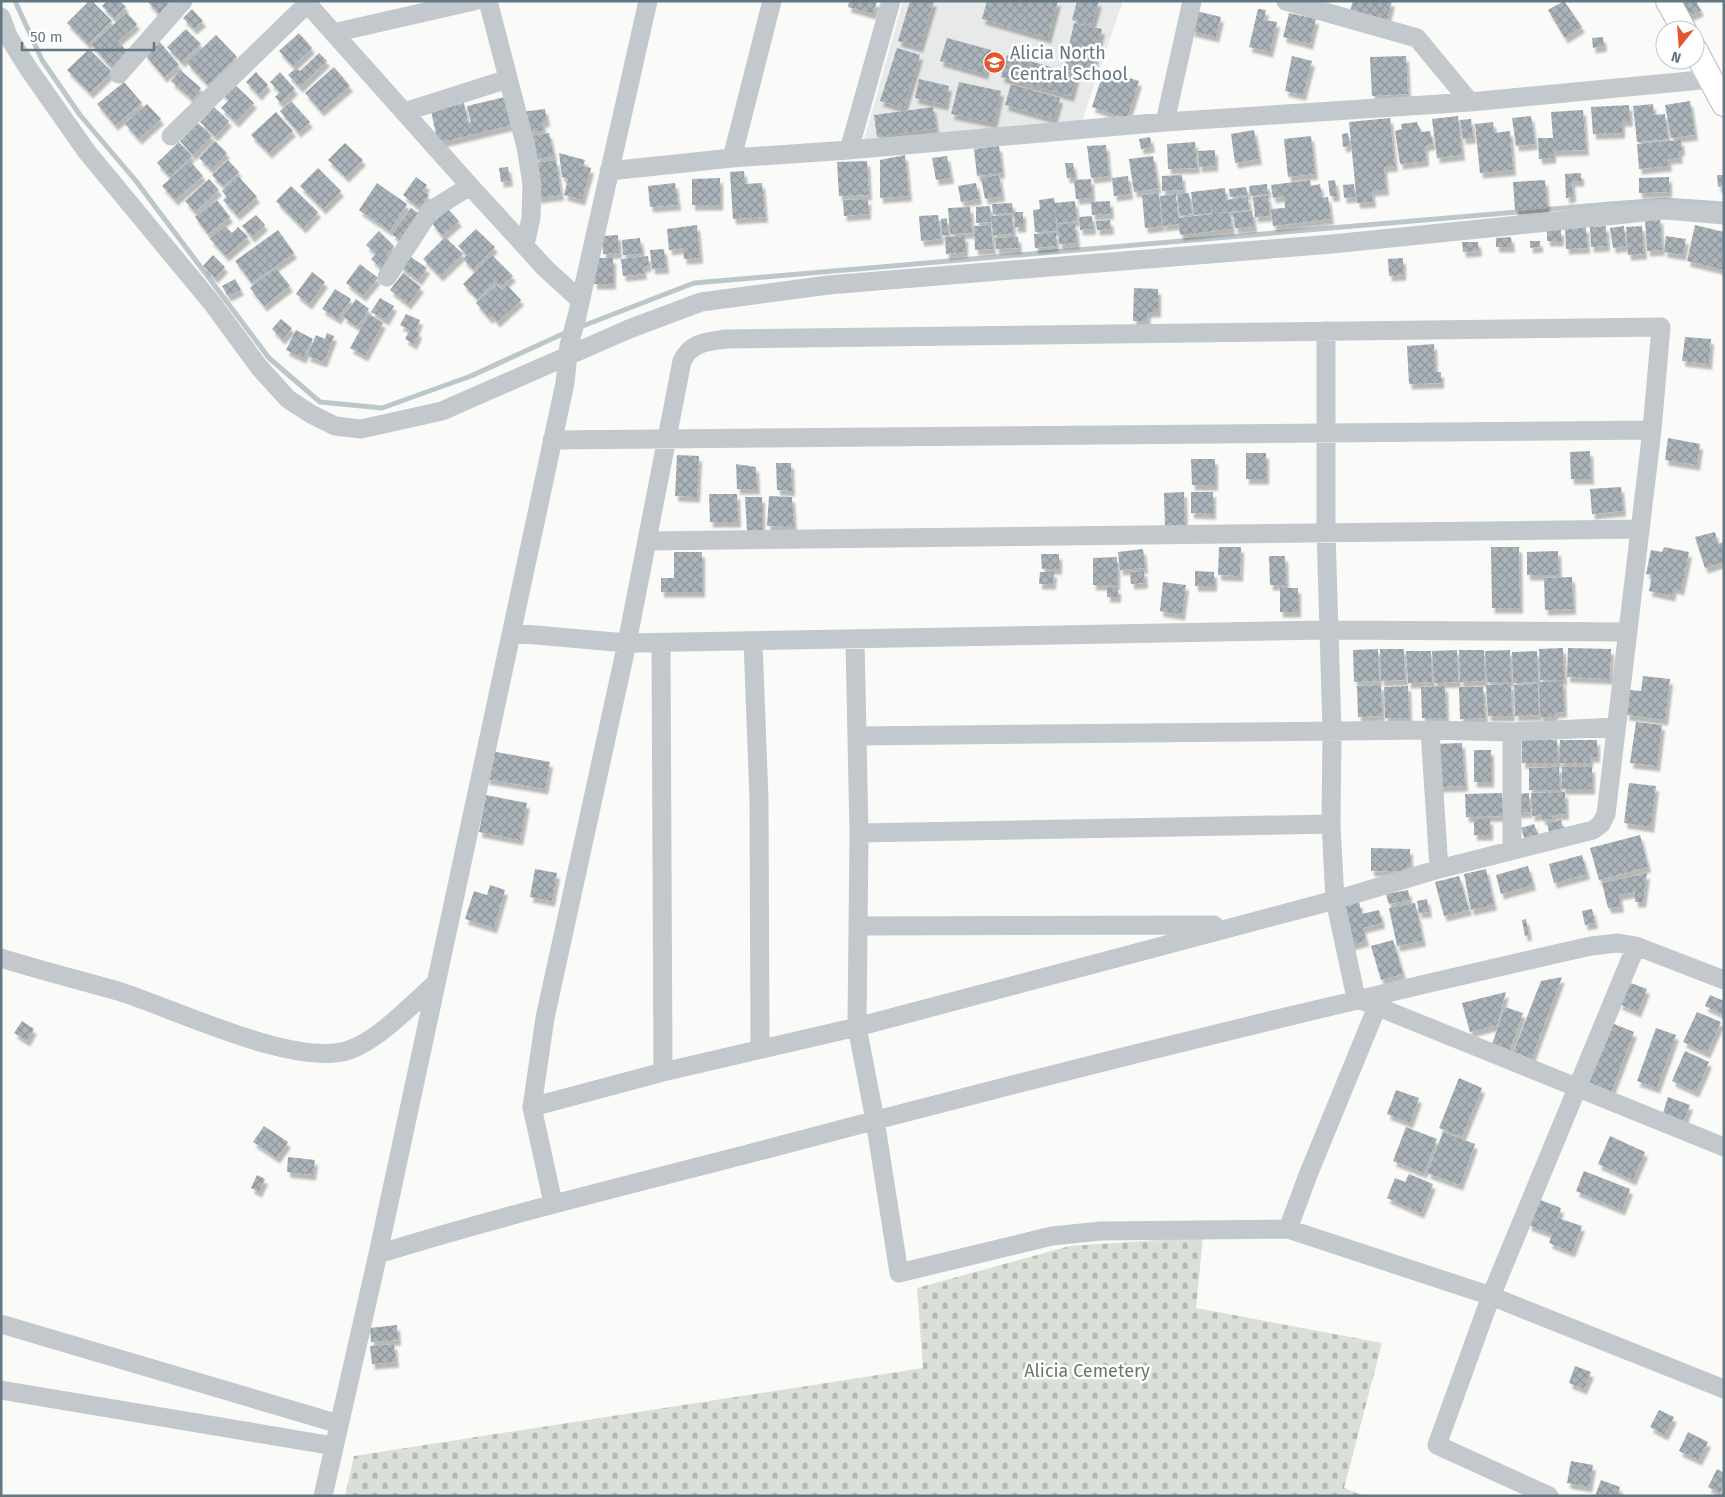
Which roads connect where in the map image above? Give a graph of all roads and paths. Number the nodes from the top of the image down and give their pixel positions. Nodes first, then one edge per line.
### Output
1 (183, 1) edge
2 (474, 1) edge
3 (488, 1) edge
4 (648, 1) edge
5 (772, 1) edge
6 (891, 1) edge
7 (1192, 1) edge
8 (1286, 1) edge
9 (1668, 1) edge
10 (306, 3) edge
11 (1, 18) edge
12 (1678, 20) edge
13 (333, 33) junction
14 (1705, 68) edge
15 (119, 74) dead end
16 (508, 79) junction
17 (1711, 79) junction
18 (1470, 102) junction
19 (1724, 104) edge
20 (404, 112) junction
21 (1165, 122) junction
22 (171, 136) dead end
23 (849, 150) junction
24 (732, 158) junction
25 (609, 170) junction
26 (470, 186) junction
27 (1724, 215) edge
28 (525, 245) junction
29 (387, 277) dead end
30 (578, 308) junction
31 (1326, 332) junction
32 (568, 351) junction
33 (1652, 430) junction
34 (1327, 433) junction
35 (668, 438) junction
36 (552, 440) junction
37 (1640, 529) junction
38 (1326, 531) junction
39 (648, 541) junction
40 (1328, 630) junction
41 (1628, 632) junction
42 (513, 633) junction
43 (855, 640) junction
44 (754, 642) junction
45 (627, 643) junction
46 (661, 643) junction
47 (1616, 727) junction
48 (1430, 730) junction
49 (1332, 732) junction
50 (1512, 732) junction
51 (858, 736) junction
52 (1331, 824) junction
53 (859, 833) junction
54 (1512, 850) junction
55 (1439, 869) junction
56 (1335, 900) junction
57 (1240, 925) junction
58 (858, 926) junction
59 (1636, 946) junction
60 (1, 958) edge
61 (1724, 980) edge
62 (436, 983) junction
63 (1356, 998) junction
64 (1377, 1008) junction
65 (857, 1027) junction
66 (760, 1049) junction
67 (663, 1072) junction
68 (1579, 1088) junction
69 (532, 1107) junction
70 (875, 1120) junction
71 (1724, 1147) edge
72 (553, 1203) junction
73 (1288, 1229) junction
74 (378, 1254) junction
75 (1491, 1296) junction
76 (1, 1324) edge
77 (1724, 1389) edge
78 (1, 1390) edge
79 (339, 1424) junction
80 (334, 1446) junction
81 (323, 1496) edge
82 (1549, 1496) edge

1 - 15 street
2 - 13 street
3 - 16 street
4 - 25 street
5 - 24 street
6 - 23 street
7 - 21 street
8 - 18 street
9 - 12 main road
10 - 13 street
10 - 22 street
11 - 32 street
13 - 20 street
14 - 17 main road
16 - 20 street
16 - 28 street
17 - 18 street
17 - 19 main road
18 - 21 street
20 - 26 street
21 - 23 street
23 - 24 street
24 - 25 street
25 - 30 street
26 - 28 street
26 - 29 street
27 - 32 street
28 - 30 street
30 - 32 street
31 - 33 street
31 - 34 street
31 - 35 street
32 - 36 street
33 - 34 street
33 - 37 street
34 - 35 street
34 - 38 street
35 - 36 street
35 - 39 street
36 - 42 street
37 - 38 street
37 - 41 street
38 - 39 street
38 - 40 street
39 - 45 street
40 - 41 street
40 - 43 street
40 - 49 street
41 - 47 street
42 - 45 street
42 - 62 street
43 - 44 street
43 - 51 street
44 - 46 street
44 - 66 street
45 - 46 street
45 - 69 street
46 - 67 street
47 - 50 street
47 - 54 street
48 - 49 street
48 - 50 street
48 - 55 street
49 - 51 street
49 - 52 street
50 - 54 street
51 - 53 street
52 - 53 street
52 - 56 street
53 - 58 street
54 - 55 street
55 - 56 street
56 - 57 street
56 - 63 street
57 - 58 street
57 - 65 street
58 - 65 street
59 - 61 street
59 - 63 street
59 - 68 street
60 - 62 street
62 - 74 street
63 - 64 street
63 - 70 street
64 - 68 street
64 - 73 street
65 - 66 street
65 - 70 street
66 - 67 street
67 - 69 street
68 - 71 street
68 - 75 street
69 - 72 street
70 - 72 street
70 - 73 street
72 - 74 street
73 - 75 street
74 - 79 street
75 - 77 street
75 - 82 street
76 - 79 street
78 - 80 street
79 - 80 street
80 - 81 street

